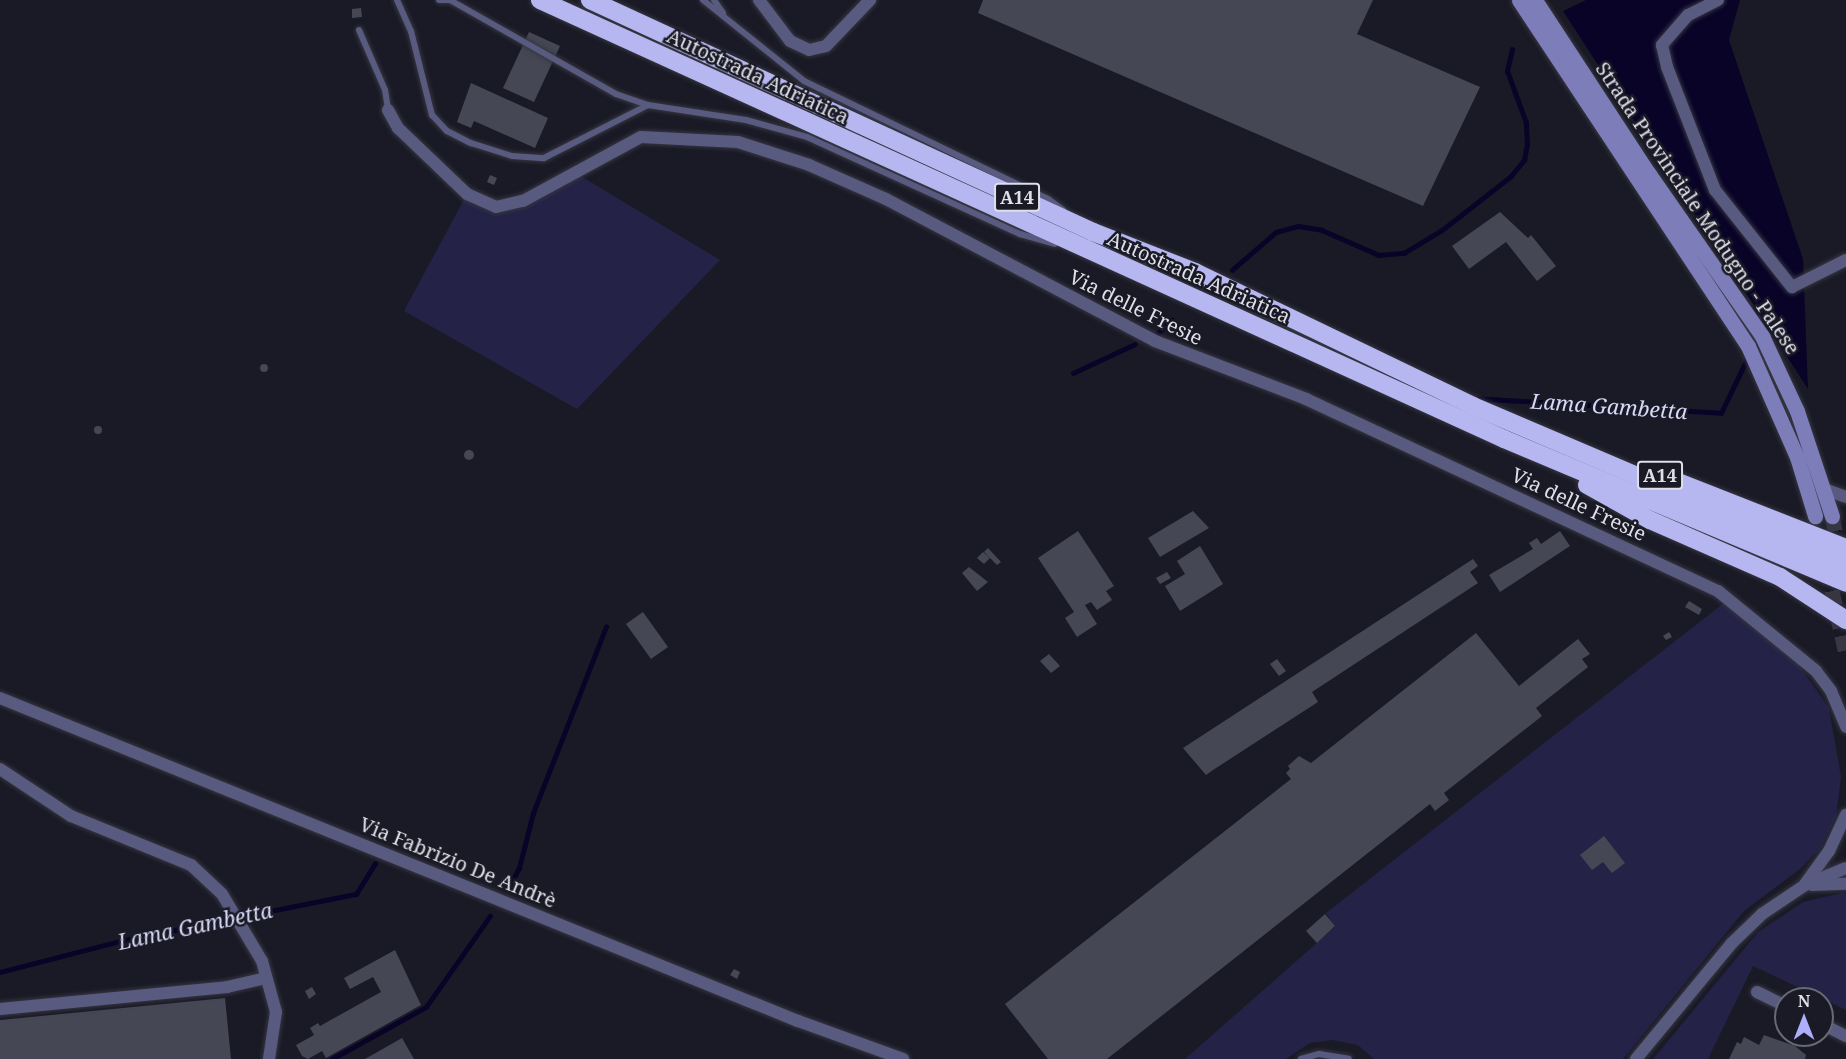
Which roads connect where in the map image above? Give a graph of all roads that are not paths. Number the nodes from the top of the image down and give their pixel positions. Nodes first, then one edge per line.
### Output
1 (397, 0) edge
2 (439, 0) edge
3 (540, 0) edge
4 (590, 0) edge
5 (703, 0) edge
6 (714, 0) edge
7 (759, 0) edge
8 (870, 0) edge
9 (1519, 0) edge
10 (1535, 0) edge
11 (1718, 0) edge
12 (725, 15) junction
13 (359, 30) dead end
14 (648, 105) junction
15 (388, 110) joint
16 (1093, 232) junction
17 (1085, 251) junction
18 (1846, 260) edge
19 (1474, 403) junction
20 (1504, 439) junction
21 (1824, 489) junction
22 (1846, 497) edge
23 (1815, 516) tunnel mouth
24 (1832, 516) tunnel mouth
25 (1846, 548) edge
26 (1846, 565) edge
27 (1846, 583) edge
28 (1846, 620) edge
29 (0, 698) edge
30 (1846, 727) edge
31 (0, 768) edge
32 (1846, 815) edge
33 (1846, 868) edge
34 (1846, 884) edge
35 (1805, 885) junction
36 (266, 978) junction
37 (1757, 992) dead end
38 (1774, 1000) edge
39 (0, 1009) edge
40 (1638, 1057) edge
41 (269, 1059) edge
42 (903, 1059) edge
43 (1301, 1059) edge
44 (1349, 1059) edge

1 - 14 lane
2 - 14 lane
3 - 17 highway, Autostrada Adriatica / A14
4 - 16 highway, Autostrada Adriatica / A14
5 - 12 lane
6 - 12 lane
7 - 8 street
9 - 23 main road, Strada Provinciale Modugno - Palese
10 - 21 main road, Strada Provinciale Modugno - Palese
11 - 18 street
12 - 16 lane
13 - 15 lane
14 - 17 lane
15 - 30 street, Via delle Fresie
16 - 19 highway, Autostrada Adriatica / A14
17 - 20 highway, Autostrada Adriatica / A14
19 - 25 highway, A14
19 - 26 highway, A14
20 - 27 highway, Autostrada Adriatica / A14
20 - 28 highway, A14
21 - 22 street
21 - 24 main road, Strada Provinciale Modugno - Palese
29 - 42 street, Via Fabrizio De Andrè
31 - 36 street
32 - 35 street
33 - 35 street
34 - 35 street
35 - 40 street
36 - 39 street
36 - 41 street
37 - 38 street
43 - 44 lane

